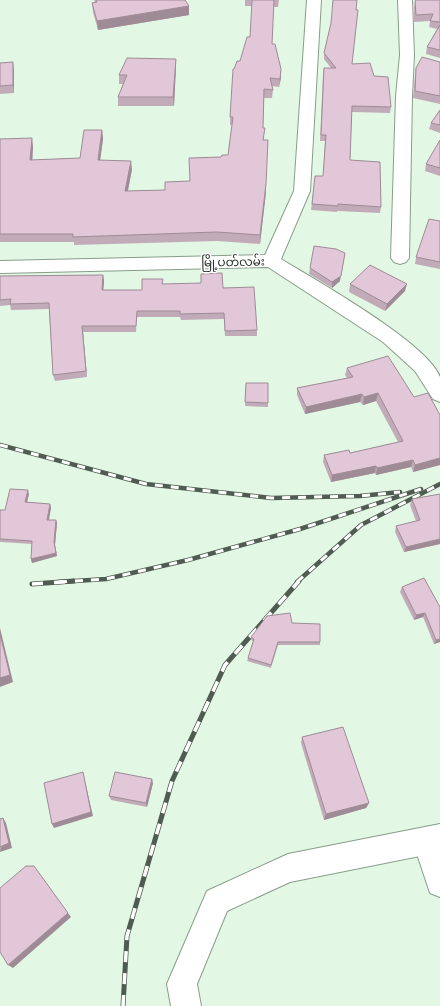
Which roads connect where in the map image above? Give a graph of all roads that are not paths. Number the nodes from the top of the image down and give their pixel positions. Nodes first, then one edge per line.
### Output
1 (314, 0) edge
2 (405, 0) edge
3 (400, 258) dead end
4 (271, 261) junction
5 (0, 267) edge
6 (440, 394) edge
7 (434, 840) edge
8 (440, 883) edge
9 (186, 1006) edge

1 - 4 street, မြို့ပတ်လမ်း
2 - 3 street
4 - 5 street, မြို့ပတ်လမ်း
4 - 6 street
7 - 8 street
7 - 9 street

